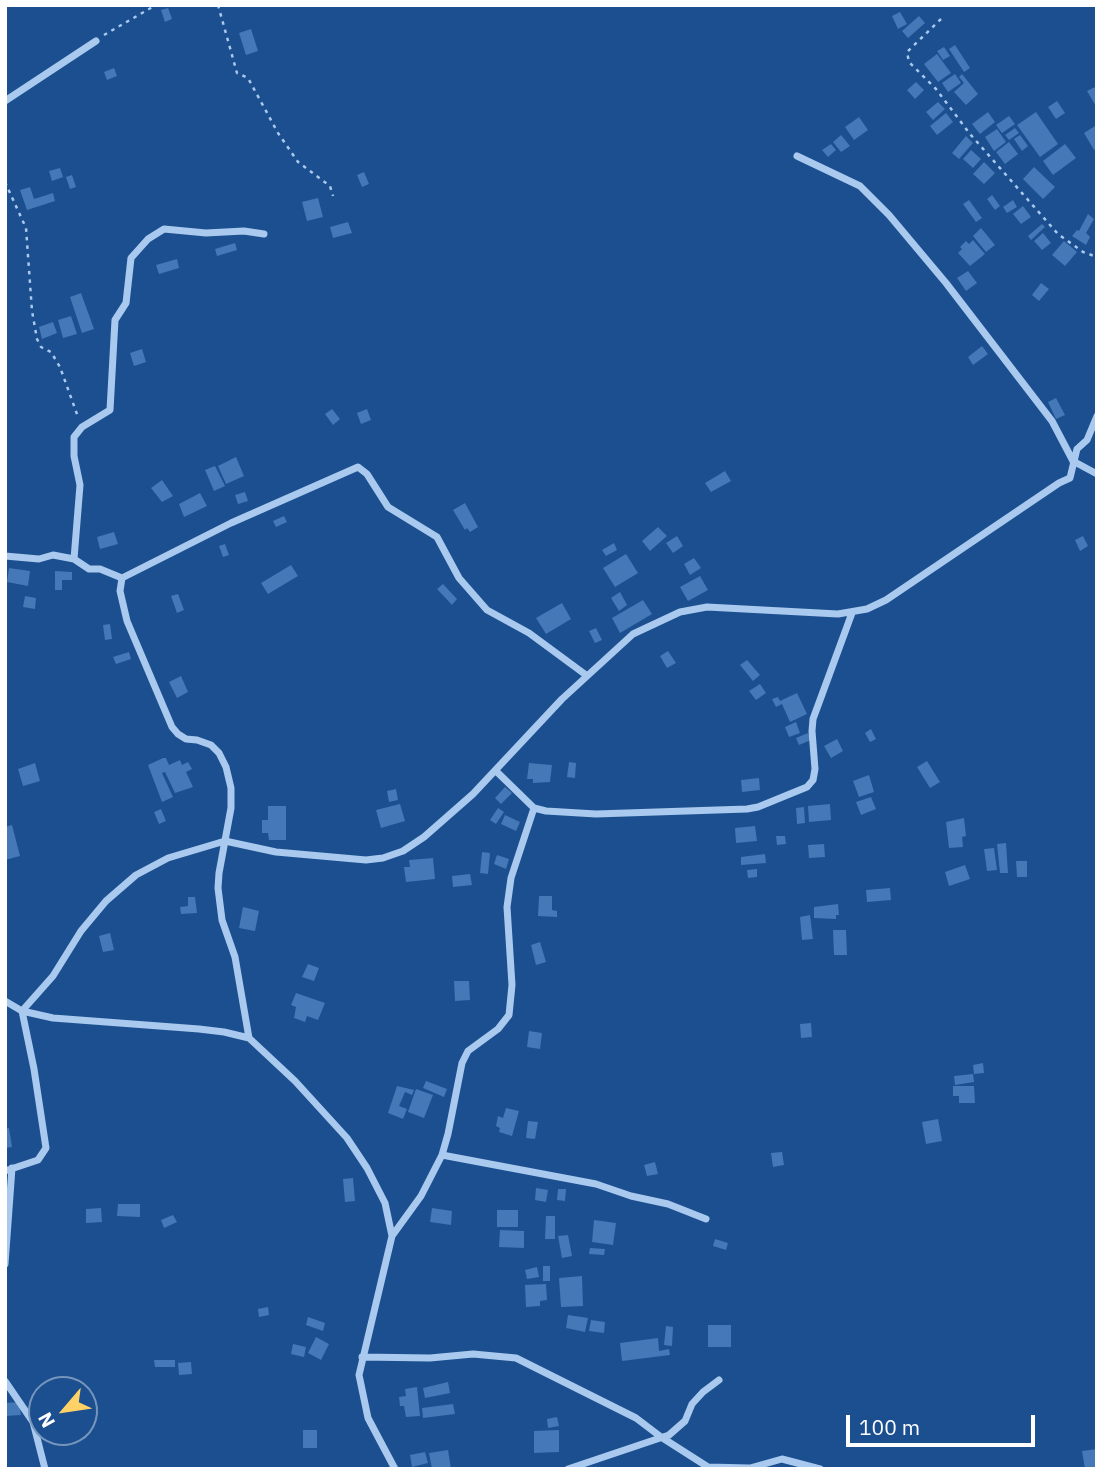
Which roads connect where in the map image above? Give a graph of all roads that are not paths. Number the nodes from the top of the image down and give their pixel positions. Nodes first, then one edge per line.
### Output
1 (96, 41) road end
2 (5, 101) edge
3 (797, 156) dead end
4 (264, 234) dead end
5 (1097, 416) edge
6 (1073, 461) junction
7 (1097, 474) edge
8 (5, 556) edge
9 (74, 559) junction
10 (122, 578) junction
11 (852, 613) junction
12 (586, 675) junction
13 (496, 771) junction
14 (534, 807) junction
15 (225, 841) junction
16 (5, 1001) edge
17 (22, 1011) junction
18 (248, 1038) junction
19 (442, 1155) junction
20 (9, 1170) edge
21 (706, 1219) dead end
22 (392, 1236) junction
23 (5, 1264) edge
24 (362, 1357) junction
25 (5, 1381) edge
26 (719, 1381) dead end
27 (661, 1437) junction
28 (45, 1469) edge
29 (395, 1469) edge
30 (568, 1469) edge
31 (820, 1469) edge

1 - 2 street
3 - 6 street
4 - 9 street
5 - 6 street
6 - 7 street
6 - 11 street
8 - 9 street
9 - 10 street
10 - 12 street
10 - 15 street
11 - 12 street
11 - 14 street
12 - 13 street
13 - 14 street
13 - 15 street
14 - 19 street
15 - 17 street
15 - 18 street
16 - 17 street
17 - 18 street
17 - 20 street
18 - 22 street
19 - 21 street
19 - 22 street
20 - 23 street
22 - 24 street
24 - 27 street
24 - 29 street
25 - 28 street
26 - 27 street
27 - 30 street
27 - 31 street

